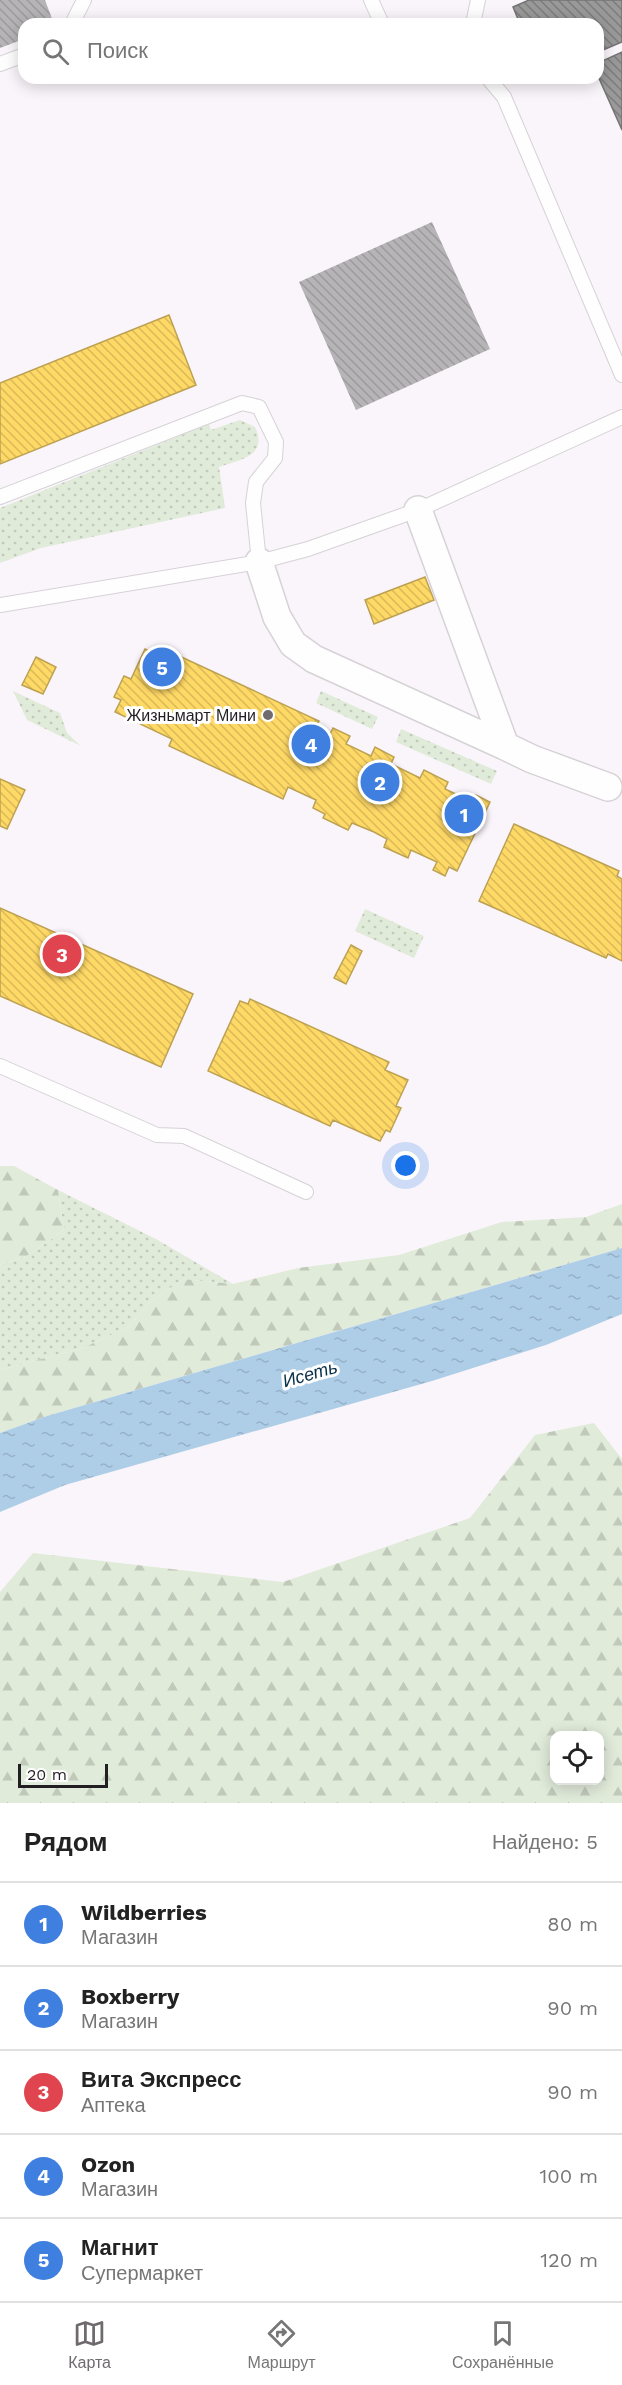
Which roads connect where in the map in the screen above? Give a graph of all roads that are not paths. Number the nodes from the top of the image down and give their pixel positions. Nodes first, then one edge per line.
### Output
1 (84, 0) edge
2 (371, 0) edge
3 (478, 0) edge
4 (75, 18) edge
5 (379, 18) edge
6 (474, 18) edge
7 (18, 57) edge
8 (0, 64) edge
9 (493, 84) edge
10 (622, 375) edge
11 (622, 417) edge
12 (0, 497) edge
13 (418, 510) junction
14 (260, 562) junction
15 (0, 605) edge
16 (505, 746) junction
17 (608, 787) dead end
18 (0, 1066) edge
19 (306, 1192) dead end

1 - 4 lane
2 - 5 lane
3 - 6 lane
7 - 8 lane
9 - 10 lane
11 - 13 lane
12 - 14 lane
13 - 14 lane
13 - 16 street
14 - 15 lane
14 - 16 street
16 - 17 street
18 - 19 lane

